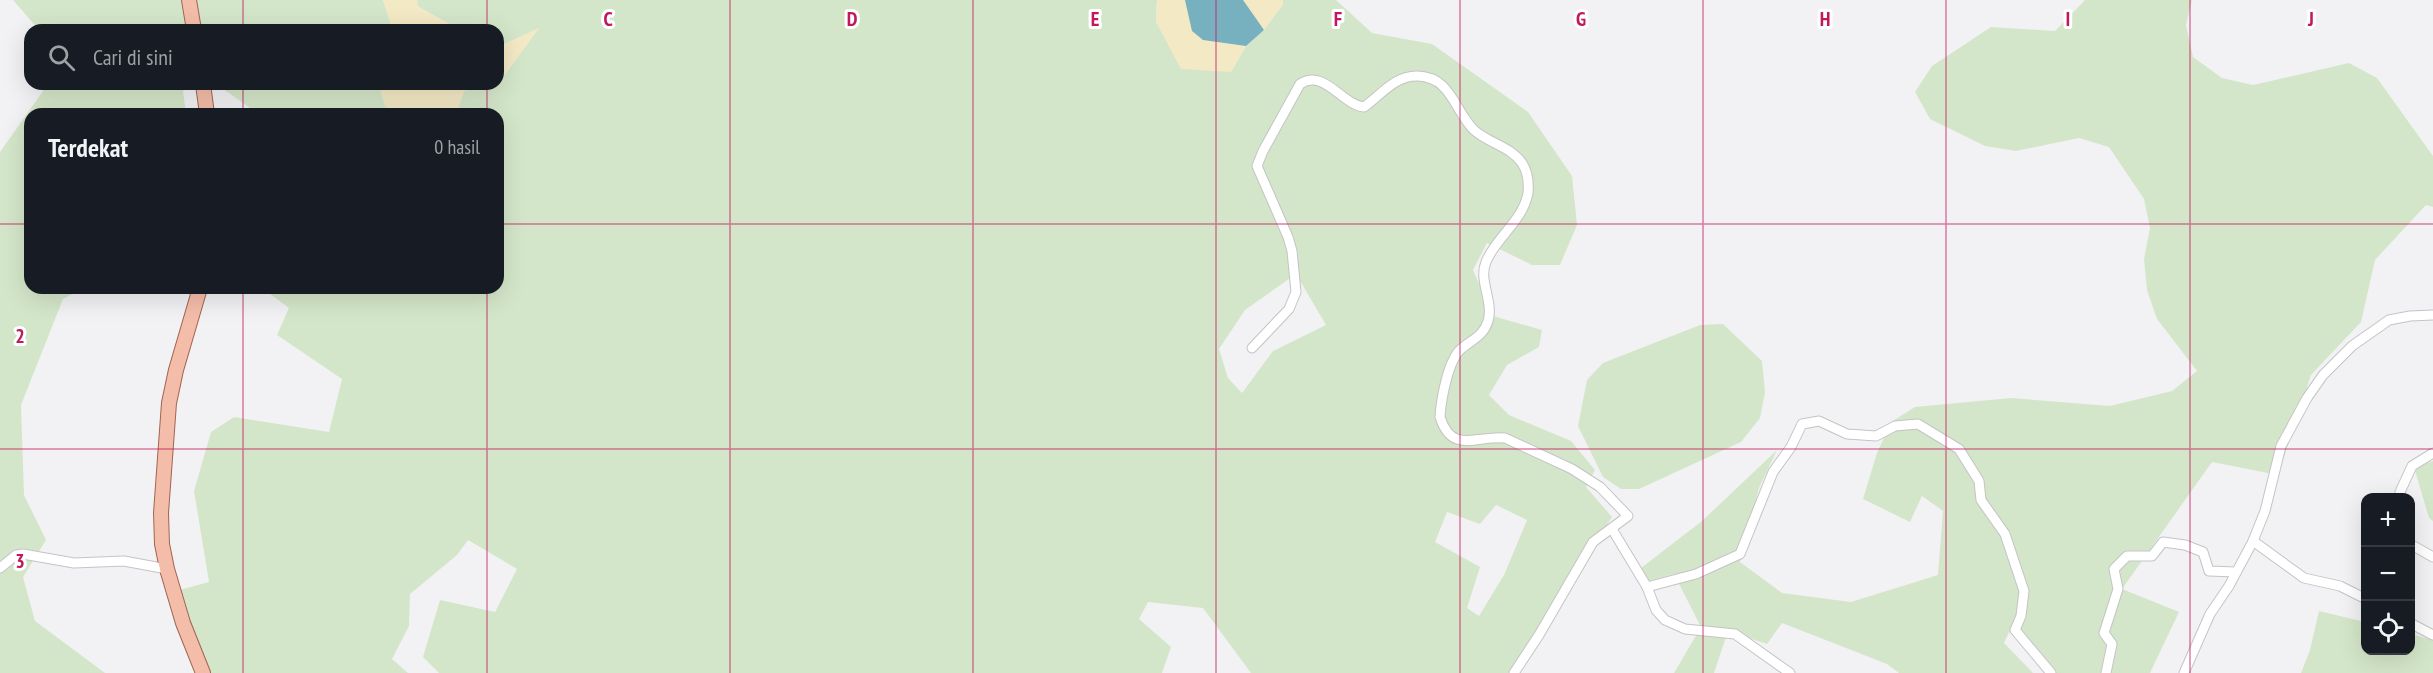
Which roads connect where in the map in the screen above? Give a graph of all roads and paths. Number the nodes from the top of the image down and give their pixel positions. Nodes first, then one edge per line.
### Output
1 (189, 0) edge
2 (193, 24) edge
3 (204, 90) edge
4 (206, 108) edge
5 (198, 294) edge
6 (2433, 315) edge
7 (1252, 348) dead end
8 (2433, 453) edge
9 (2400, 493) edge
10 (1612, 529) junction
11 (2253, 541) junction
12 (2415, 547) edge
13 (2433, 557) edge
14 (0, 568) edge
15 (167, 569) junction
16 (2236, 572) junction
17 (1647, 587) junction
18 (2361, 596) edge
19 (2415, 626) edge
20 (2433, 635) edge
21 (203, 673) edge
22 (1514, 673) edge
23 (1790, 673) edge
24 (2050, 673) edge
25 (2106, 673) edge
26 (2184, 673) edge

1 - 2 main road
3 - 4 main road
5 - 15 main road
6 - 11 street
7 - 10 street
8 - 9 street
10 - 17 street
10 - 22 street
11 - 16 street
11 - 18 street
12 - 13 street
14 - 15 street
15 - 21 main road
16 - 25 street
16 - 26 street
17 - 23 street
17 - 24 street
19 - 20 street

